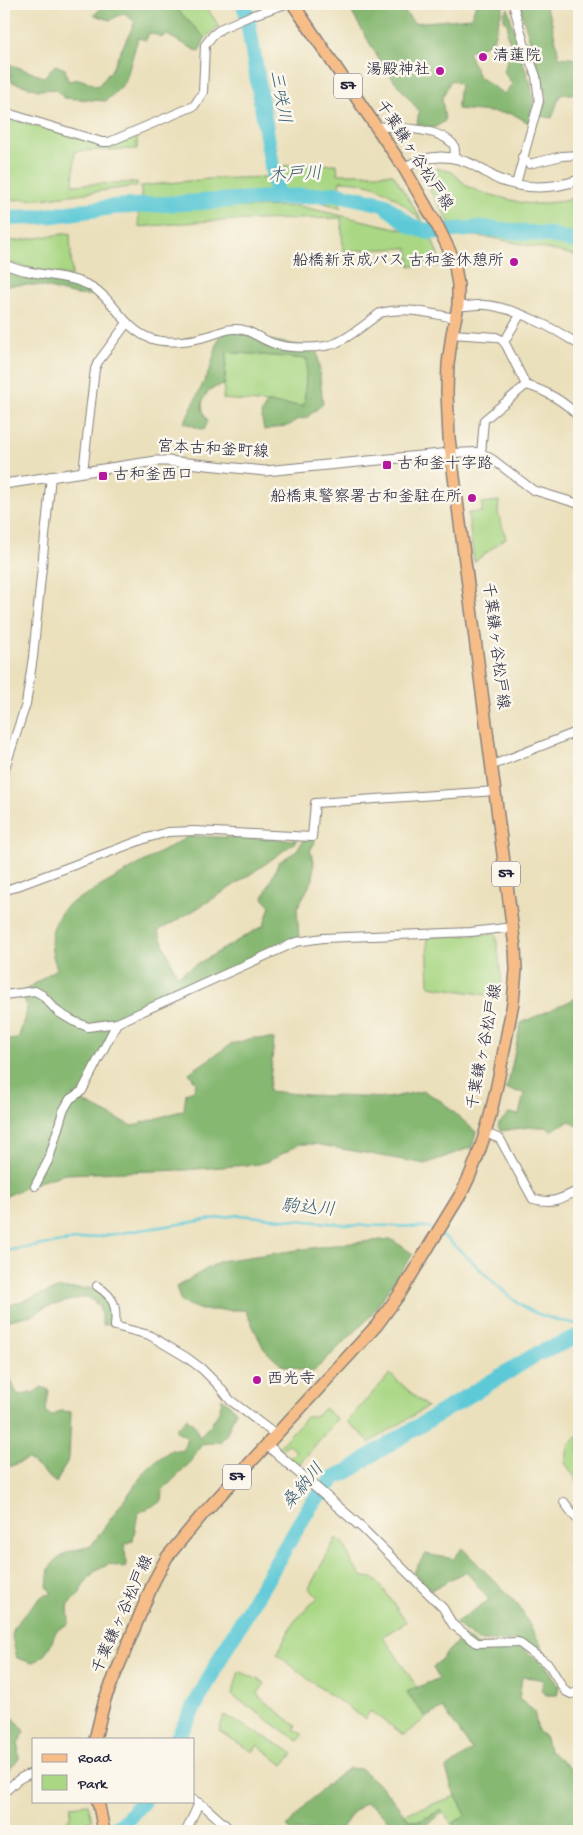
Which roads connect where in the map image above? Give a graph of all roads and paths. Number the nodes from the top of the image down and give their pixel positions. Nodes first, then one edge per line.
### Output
1 (286, 4) edge
2 (293, 4) edge
3 (513, 4) edge
4 (4, 112) edge
5 (375, 126) junction
6 (579, 155) edge
7 (522, 157) junction
8 (454, 158) junction
9 (404, 168) junction
10 (579, 180) edge
11 (516, 184) junction
12 (4, 264) edge
13 (458, 306) junction
14 (520, 315) junction
15 (456, 318) junction
16 (127, 323) junction
17 (452, 334) junction
18 (504, 342) junction
19 (579, 345) edge
20 (526, 385) junction
21 (579, 418) edge
22 (451, 452) junction
23 (481, 454) junction
24 (83, 472) junction
25 (51, 476) junction
26 (4, 484) edge
27 (579, 504) edge
28 (579, 730) edge
29 (493, 764) junction
30 (4, 771) edge
31 (496, 791) junction
32 (4, 891) edge
33 (513, 927) junction
34 (4, 995) edge
35 (117, 1023) junction
36 (486, 1133) junction
37 (35, 1186) dead end
38 (579, 1190) edge
39 (97, 1286) dead end
40 (276, 1435) junction
41 (267, 1445) junction
42 (564, 1502) dead end
43 (579, 1522) edge
44 (359, 1525) joint
45 (579, 1692) edge
46 (95, 1738) edge
47 (32, 1772) edge
48 (4, 1794) edge
49 (98, 1802) edge
50 (196, 1802) edge
51 (104, 1831) edge
52 (186, 1831) edge
53 (232, 1831) edge

1 - 4 street
2 - 5 main road, 千葉鎌ヶ谷松戸線 / 57
3 - 7 street
5 - 8 street
5 - 9 main road, 千葉鎌ヶ谷松戸線 / 57
6 - 7 street
7 - 11 street
8 - 9 street
8 - 11 street
9 - 13 main road, 千葉鎌ヶ谷松戸線 / 57
10 - 11 street
12 - 16 street
13 - 14 street
13 - 15 main road, 千葉鎌ヶ谷松戸線 / 57
14 - 18 street
14 - 19 street
15 - 16 street
15 - 17 main road, 千葉鎌ヶ谷松戸線 / 57
16 - 24 street
17 - 18 street
17 - 22 main road, 千葉鎌ヶ谷松戸線 / 57
18 - 20 street
20 - 21 street
20 - 23 street
22 - 23 street
22 - 24 street, 宮本古和釜町線
22 - 29 main road, 千葉鎌ヶ谷松戸線 / 57
23 - 27 street
24 - 25 street, 宮本古和釜町線
25 - 26 street, 宮本古和釜町線
25 - 30 street
28 - 29 street
29 - 31 main road, 千葉鎌ヶ谷松戸線 / 57
31 - 32 street
31 - 33 main road, 千葉鎌ヶ谷松戸線 / 57
33 - 35 street
33 - 36 main road, 千葉鎌ヶ谷松戸線 / 57
34 - 35 street
35 - 37 street
36 - 38 street
36 - 40 main road, 千葉鎌ヶ谷松戸線 / 57
39 - 40 street
40 - 41 main road, 千葉鎌ヶ谷松戸線 / 57
41 - 44 street
41 - 46 main road, 千葉鎌ヶ谷松戸線 / 57
42 - 43 street
44 - 45 street
47 - 48 street
49 - 51 main road
50 - 52 street
50 - 53 street

